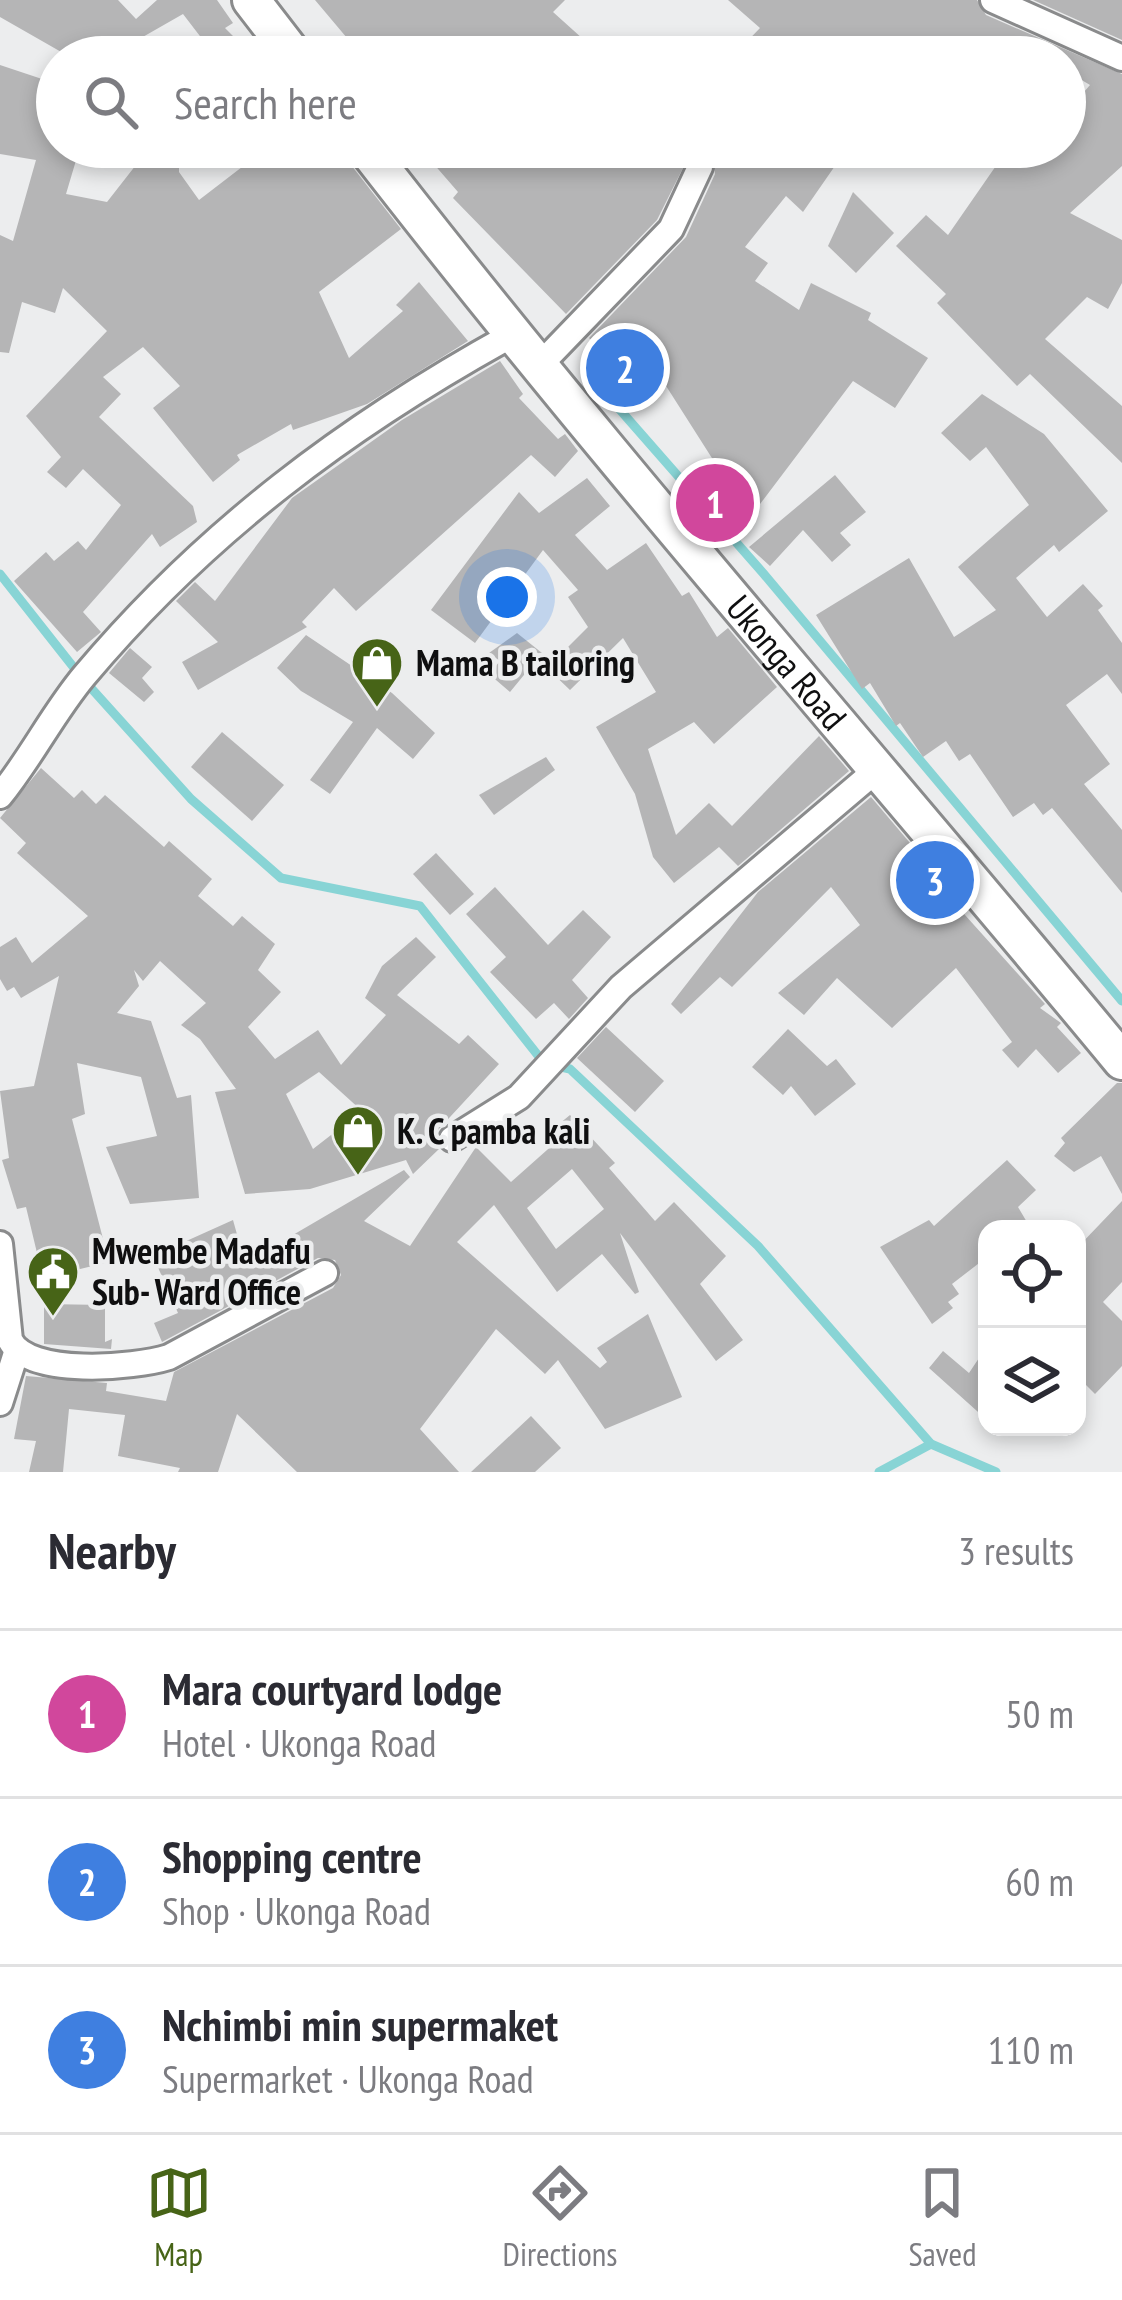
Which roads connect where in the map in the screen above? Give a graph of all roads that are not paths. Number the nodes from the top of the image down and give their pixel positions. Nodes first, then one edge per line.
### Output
1 (251, 0) edge
2 (993, 0) edge
3 (279, 36) edge
4 (1073, 36) edge
5 (1086, 42) edge
6 (1122, 58) edge
7 (381, 168) edge
8 (700, 168) edge
9 (512, 335) junction
10 (537, 368) junction
11 (880, 767) junction
12 (0, 796) edge
13 (1122, 1061) edge
14 (452, 1139) dead end
15 (0, 1244) edge
16 (325, 1273) dead end
17 (16, 1353) junction
18 (0, 1403) edge

1 - 3 street
2 - 4 street
5 - 6 street
7 - 9 street, Ukonga Road
8 - 10 street
9 - 10 street, Ukonga Road
9 - 12 street
10 - 11 street, Ukonga Road
11 - 13 street, Ukonga Road
11 - 14 street
15 - 17 street
16 - 17 street
17 - 18 street

